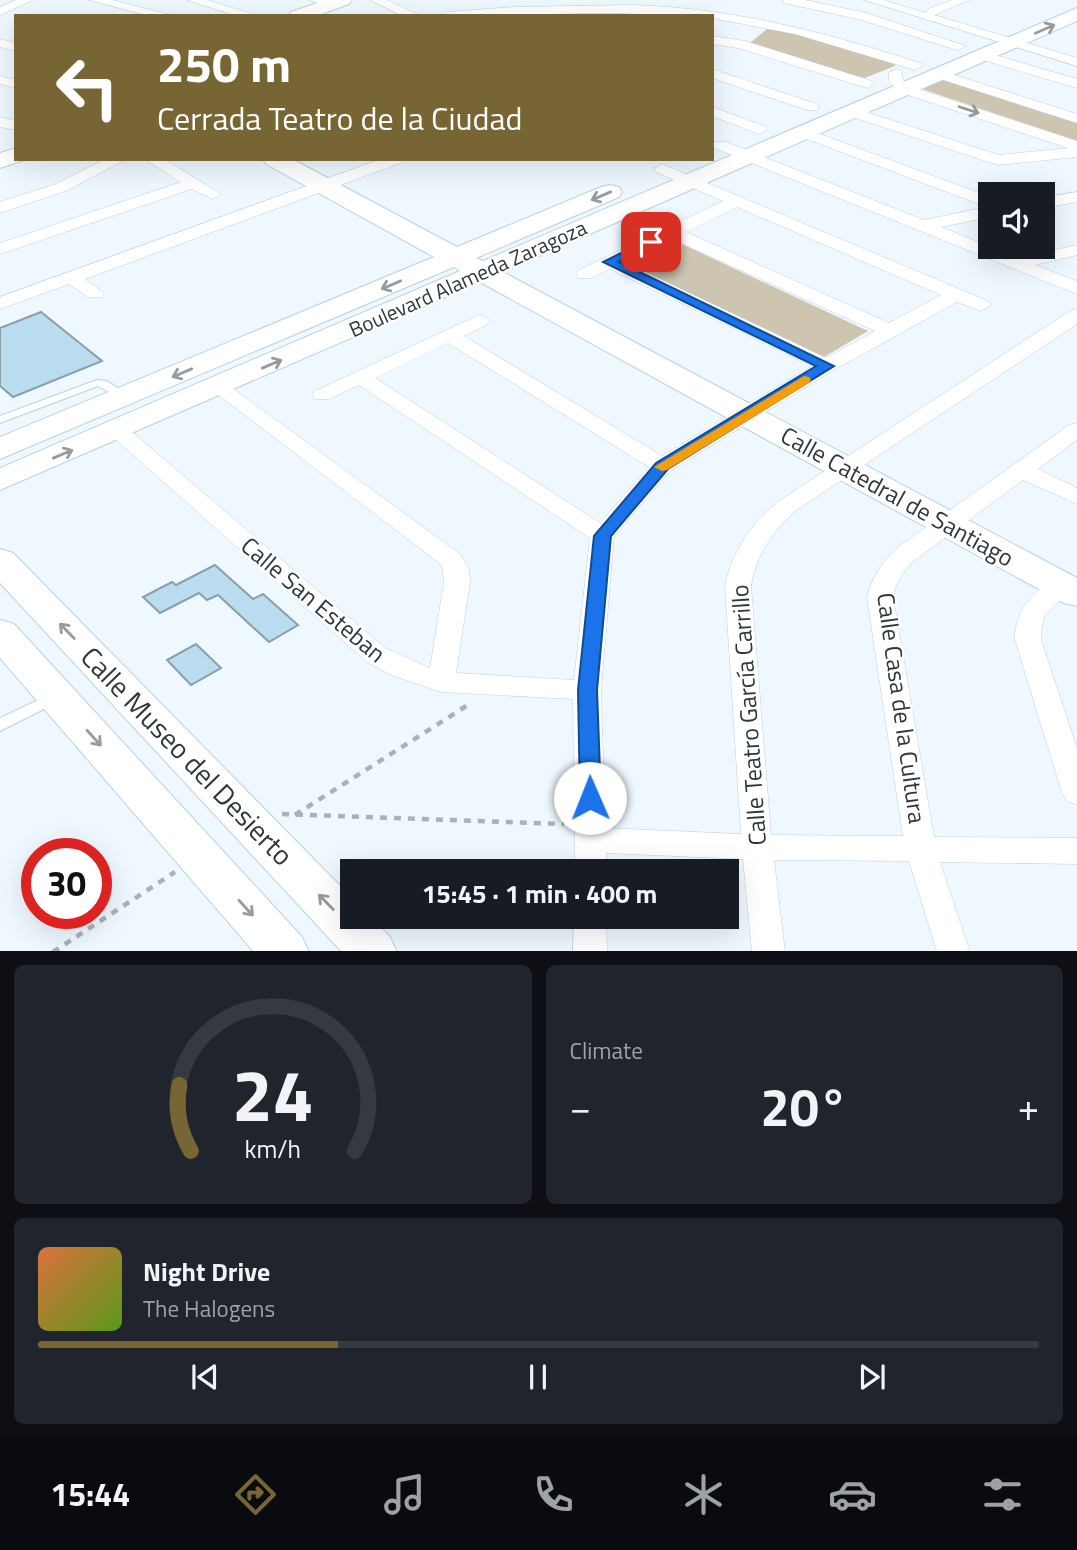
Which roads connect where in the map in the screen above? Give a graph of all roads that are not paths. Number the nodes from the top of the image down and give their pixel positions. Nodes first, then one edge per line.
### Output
1 (27, 0) edge
2 (95, 0) edge
3 (193, 0) edge
4 (376, 0) edge
5 (415, 0) edge
6 (513, 0) edge
7 (699, 0) edge
8 (780, 0) edge
9 (788, 0) edge
10 (870, 0) edge
11 (891, 0) edge
12 (963, 0) edge
13 (1069, 0) edge
14 (326, 1) edge
15 (629, 4) edge
16 (393, 7) junction
17 (0, 10) edge
18 (476, 12) junction
19 (932, 12) junction
20 (693, 13) junction
21 (17, 14) edge
22 (160, 14) edge
23 (246, 14) edge
24 (289, 14) edge
25 (302, 14) edge
26 (410, 14) edge
27 (462, 14) edge
28 (700, 14) edge
29 (1077, 14) edge
30 (714, 16) edge
31 (760, 22) junction
32 (714, 40) edge
33 (987, 42) junction
34 (740, 44) junction
35 (1077, 62) edge
36 (714, 74) edge
37 (914, 75) junction
38 (867, 84) junction
39 (1077, 84) edge
40 (813, 107) junction
41 (714, 112) edge
42 (852, 113) junction
43 (1077, 119) edge
44 (759, 129) junction
45 (804, 133) junction
46 (1077, 146) edge
47 (716, 147) edge
48 (1077, 152) edge
49 (748, 156) junction
50 (114, 161) edge
51 (156, 161) edge
52 (278, 161) edge
53 (392, 161) edge
54 (679, 170) edge
55 (194, 183) junction
56 (324, 186) junction
57 (212, 194) dead end
58 (1077, 197) edge
59 (978, 198) edge
60 (1055, 200) edge
61 (737, 201) junction
62 (0, 208) edge
63 (978, 214) edge
64 (921, 226) junction
65 (671, 232) junction
66 (0, 249) edge
67 (1077, 250) edge
68 (458, 257) junction
69 (609, 262) junction
70 (1015, 264) junction
71 (485, 272) junction
72 (585, 274) dead end
73 (71, 278) junction
74 (1077, 288) edge
75 (95, 293) dead end
76 (955, 295) junction
77 (0, 303) edge
78 (981, 306) dead end
79 (1077, 315) edge
80 (479, 321) dead end
81 (890, 331) junction
82 (449, 335) junction
83 (827, 366) junction
84 (362, 378) junction
85 (218, 387) junction
86 (322, 395) dead end
87 (125, 397) junction
88 (748, 415) junction
89 (0, 420) edge
90 (1077, 430) edge
91 (117, 431) junction
92 (0, 449) edge
93 (662, 466) junction
94 (847, 469) junction
95 (1021, 470) junction
96 (0, 480) edge
97 (1077, 497) edge
98 (948, 523) junction
99 (602, 536) junction
100 (0, 561) edge
101 (1069, 590) edge
102 (0, 633) edge
103 (441, 681) junction
104 (587, 690) junction
105 (57, 696) junction
106 (3, 718) edge
107 (1077, 793) edge
108 (591, 832) junction
109 (757, 848) junction
110 (921, 850) junction
111 (1077, 851) edge
112 (591, 859) edge
113 (590, 929) edge
114 (285, 951) edge
115 (373, 951) edge
116 (590, 951) edge
117 (769, 951) edge
118 (954, 951) edge

1 - 17 street
2 - 22 street
3 - 23 street
4 - 16 street
5 - 16 street
6 - 18 street
7 - 20 street
8 - 31 street
9 - 33 street
10 - 33 street
11 - 19 street
12 - 19 street
13 - 33 street
14 - 24 street
14 - 25 street
15 - 18 street
15 - 20 street
16 - 26 street
17 - 21 street
18 - 27 street
19 - 33 street
20 - 28 street
33 -> 29 street
30 - 31 street
31 - 34 street
31 - 37 street
32 - 34 street
33 - 35 street
33 - 37 street, Boulevard Alameda Zaragoza
33 - 39 street
34 - 38 street
36 - 40 street
37 - 38 street, Boulevard Alameda Zaragoza
37 - 42 street, Boulevard Alameda Zaragoza
37 - 43 street
37 -> 46 street
38 - 40 street, Boulevard Alameda Zaragoza
40 - 44 street, Boulevard Alameda Zaragoza
41 - 44 street
42 - 45 street, Boulevard Alameda Zaragoza
42 - 48 street
44 - 47 street, Boulevard Alameda Zaragoza
45 - 49 street, Boulevard Alameda Zaragoza
45 - 59 street
47 - 49 street
49 - 54 street, Boulevard Alameda Zaragoza
49 - 64 street
50 - 62 street
51 - 55 street
52 - 56 street, Calle Catedral de Santiago
53 - 56 street
54 - 61 street
54 -> 68 street, Boulevard Alameda Zaragoza
54 - 71 street, Boulevard Alameda Zaragoza
55 - 57 street
55 - 66 street
56 - 68 street, Calle Catedral de Santiago
56 - 73 street
58 - 60 street
61 - 65 street
61 - 76 street
63 - 64 street
64 - 70 street
65 - 69 street
65 - 81 street
67 - 70 street
68 - 71 street, Calle Catedral de Santiago
68 -> 87 street, Boulevard Alameda Zaragoza
69 - 72 street
69 - 83 street
70 - 74 street
85 -> 71 street, Boulevard Alameda Zaragoza
71 - 88 street, Calle Catedral de Santiago
73 - 75 street
73 - 77 street
76 - 78 street
76 - 81 street
79 - 94 street, Calle Teatro García Carrillo
80 - 82 street
81 - 83 street
82 - 84 street
82 - 93 street
83 - 88 street
84 - 86 street
84 - 99 street
85 - 91 street, Boulevard Alameda Zaragoza
85 - 103 street
87 - 89 lane
87 - 92 street, Boulevard Alameda Zaragoza
88 - 93 street
88 - 94 street, Calle Catedral de Santiago
90 - 95 street, Calle Casa de la Cultura
96 -> 91 street, Boulevard Alameda Zaragoza
91 - 103 street, Calle San Esteban
93 - 99 street
94 - 98 street, Calle Catedral de Santiago
94 - 109 street, Calle Teatro García Carrillo
95 - 97 street
95 - 98 street, Calle Casa de la Cultura
98 - 101 street, Calle Catedral de Santiago
98 - 110 street, Calle Casa de la Cultura
99 - 104 street
115 -> 100 street, Calle Museo del Desierto
101 - 107 street
102 - 105 street, Calle Museo del Desierto
103 - 104 street, Calle San Esteban
104 - 108 street
105 - 106 lane
105 -> 114 street, Calle Museo del Desierto
108 - 109 street
108 - 112 street
109 - 110 street
109 - 117 street, Calle Teatro García Carrillo
110 - 111 street
110 - 118 street, Calle Casa de la Cultura
113 - 116 street

